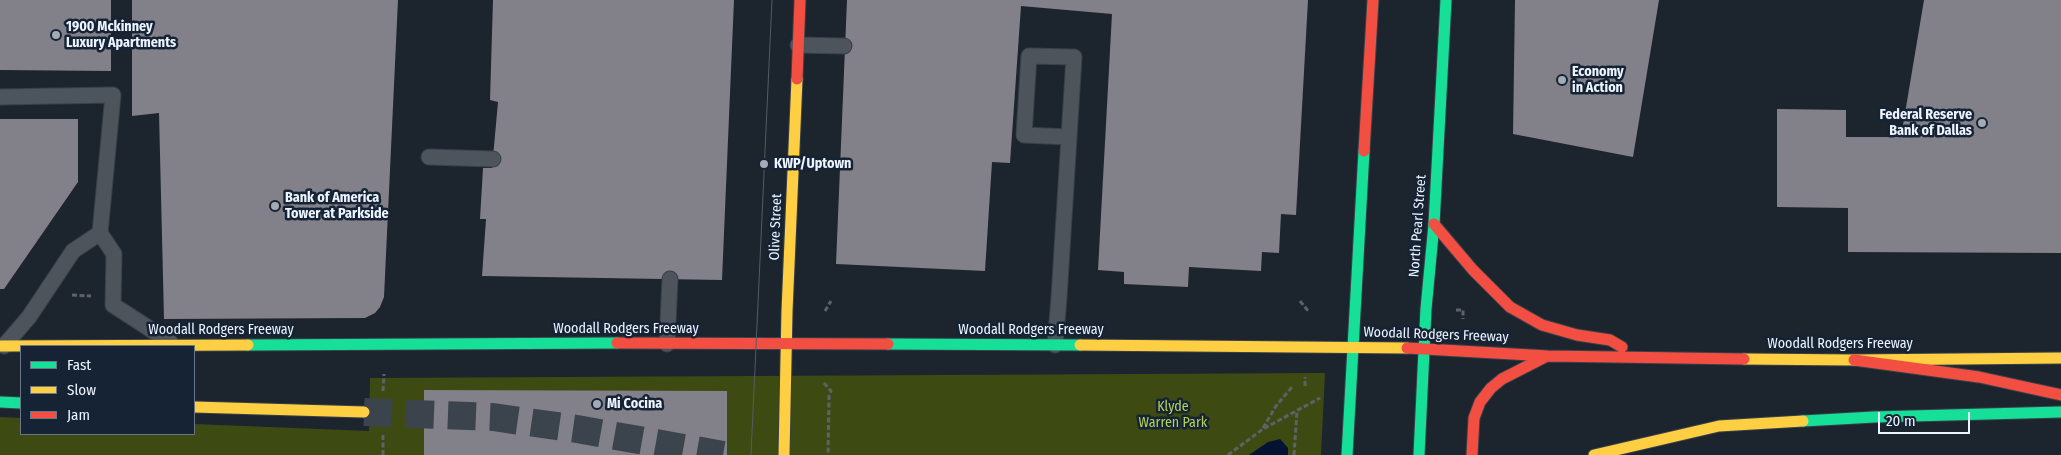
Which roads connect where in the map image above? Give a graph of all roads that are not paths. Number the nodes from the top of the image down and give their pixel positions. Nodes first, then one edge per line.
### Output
1 (800, 0) edge
2 (1373, 0) edge
3 (1446, 0) edge
4 (798, 45) junction
5 (844, 46) dead end
6 (0, 97) edge
7 (1069, 137) junction
8 (430, 157) dead end
9 (493, 159) dead end
10 (1434, 224) junction
11 (100, 232) junction
12 (670, 279) dead end
13 (667, 344) junction
14 (787, 344) junction
15 (175, 345) edge
16 (1055, 345) junction
17 (2, 346) edge
18 (20, 346) edge
19 (1354, 347) junction
20 (1425, 348) junction
21 (1548, 356) junction
22 (1641, 357) junction
23 (2061, 358) edge
24 (1854, 360) junction
25 (2061, 395) edge
26 (0, 402) edge
27 (20, 403) edge
28 (195, 407) edge
29 (364, 412) tunnel mouth
30 (2061, 412) edge
31 (784, 455) edge
32 (1347, 455) edge
33 (1419, 455) edge
34 (1472, 455) edge
35 (1594, 455) edge

1 - 4 main road, Olive Street
2 - 19 main road
3 - 10 main road, North Pearl Street
4 - 5 lane
4 - 14 main road, Olive Street
6 - 11 lane
7 - 7 lane
7 - 16 lane
8 - 9 lane
10 - 20 main road, North Pearl Street
10 - 22 main road
11 - 15 lane
11 - 17 lane
12 - 13 lane
13 - 14 main road, Woodall Rodgers Freeway
13 - 15 main road, Woodall Rodgers Freeway
14 - 16 main road, Woodall Rodgers Freeway
14 - 31 main road, Olive Street
16 - 19 main road, Woodall Rodgers Freeway
17 - 18 main road, Woodall Rodgers Freeway
19 - 20 main road, Woodall Rodgers Freeway
19 - 32 main road
20 - 21 main road, Woodall Rodgers Freeway
20 - 33 main road, North Pearl Street
21 - 22 main road, Woodall Rodgers Freeway
21 - 34 main road
22 - 24 main road, Woodall Rodgers Freeway
23 - 24 main road, Woodall Rodgers Freeway
24 - 25 main road
26 - 27 main road
28 - 29 main road
30 - 35 main road

